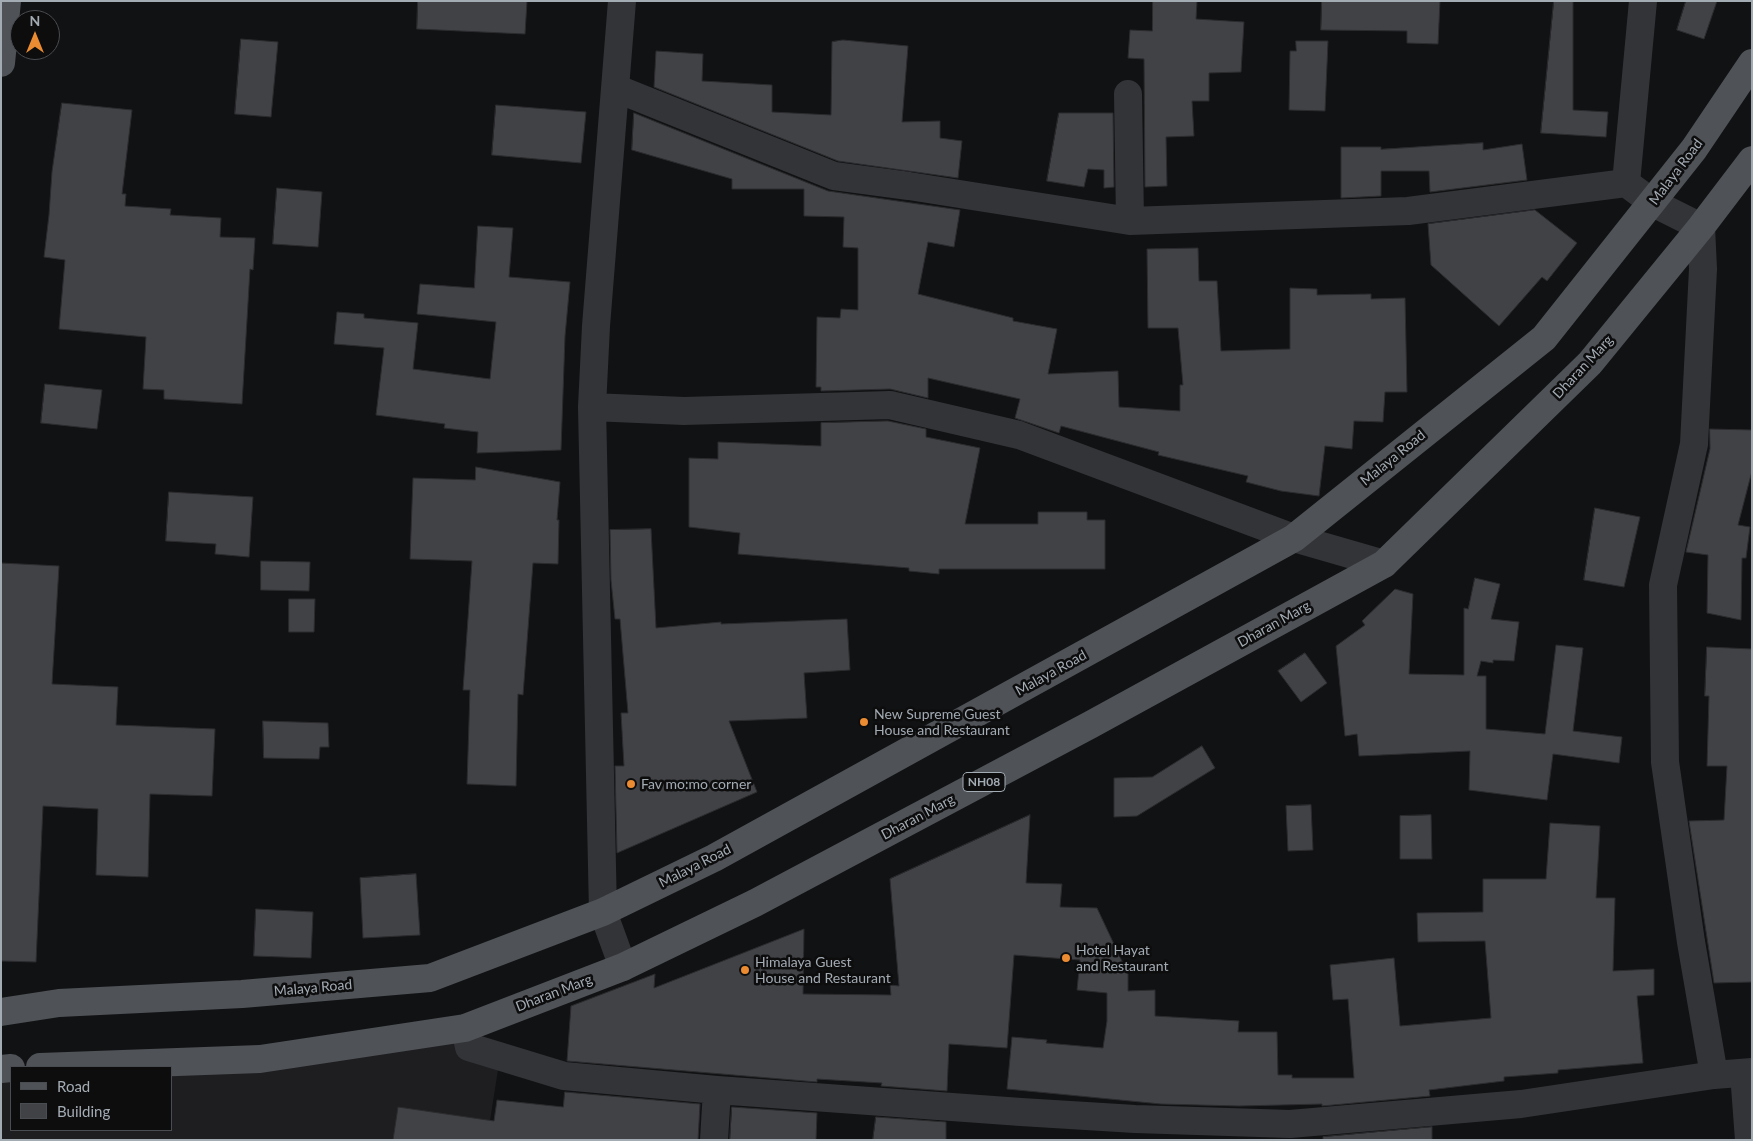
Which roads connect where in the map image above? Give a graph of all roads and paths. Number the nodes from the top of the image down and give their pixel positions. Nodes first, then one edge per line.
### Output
1 (7, 1) edge
2 (622, 1) edge
3 (1643, 1) edge
4 (1, 63) edge
5 (1752, 63) edge
6 (615, 88) junction
7 (1128, 94) dead end
8 (1752, 160) edge
9 (1626, 183) junction
10 (1653, 203) junction
11 (1130, 221) junction
12 (1701, 227) junction
13 (592, 406) junction
14 (1294, 538) junction
15 (1384, 564) junction
16 (603, 912) junction
17 (623, 967) junction
18 (1, 1012) edge
19 (465, 1028) junction
20 (71, 1066) edge
21 (1748, 1072) edge
22 (1714, 1075) junction
23 (717, 1090) junction
24 (1135, 1129) edge
25 (714, 1140) edge
26 (1749, 1140) edge

1 - 4 main road
2 - 6 street
3 - 9 street
5 - 10 main road, Malaya Road
6 - 11 street
6 - 13 street
7 - 11 street
8 - 12 main road, Dharan Marg / NH08
9 - 10 street
9 - 11 street
10 - 12 street
10 - 14 main road, Malaya Road
12 - 15 main road, Dharan Marg / NH08
12 - 22 street
13 - 14 street
13 - 16 street
14 - 15 street
14 - 16 main road, Malaya Road
15 - 17 main road, Dharan Marg / NH08
16 - 17 street
16 - 18 main road, Malaya Road
17 - 19 main road, Dharan Marg / NH08
19 - 20 main road, Dharan Marg / NH08
19 - 23 street
21 - 22 street
21 - 26 street
22 - 24 street
23 - 24 street
23 - 25 street

